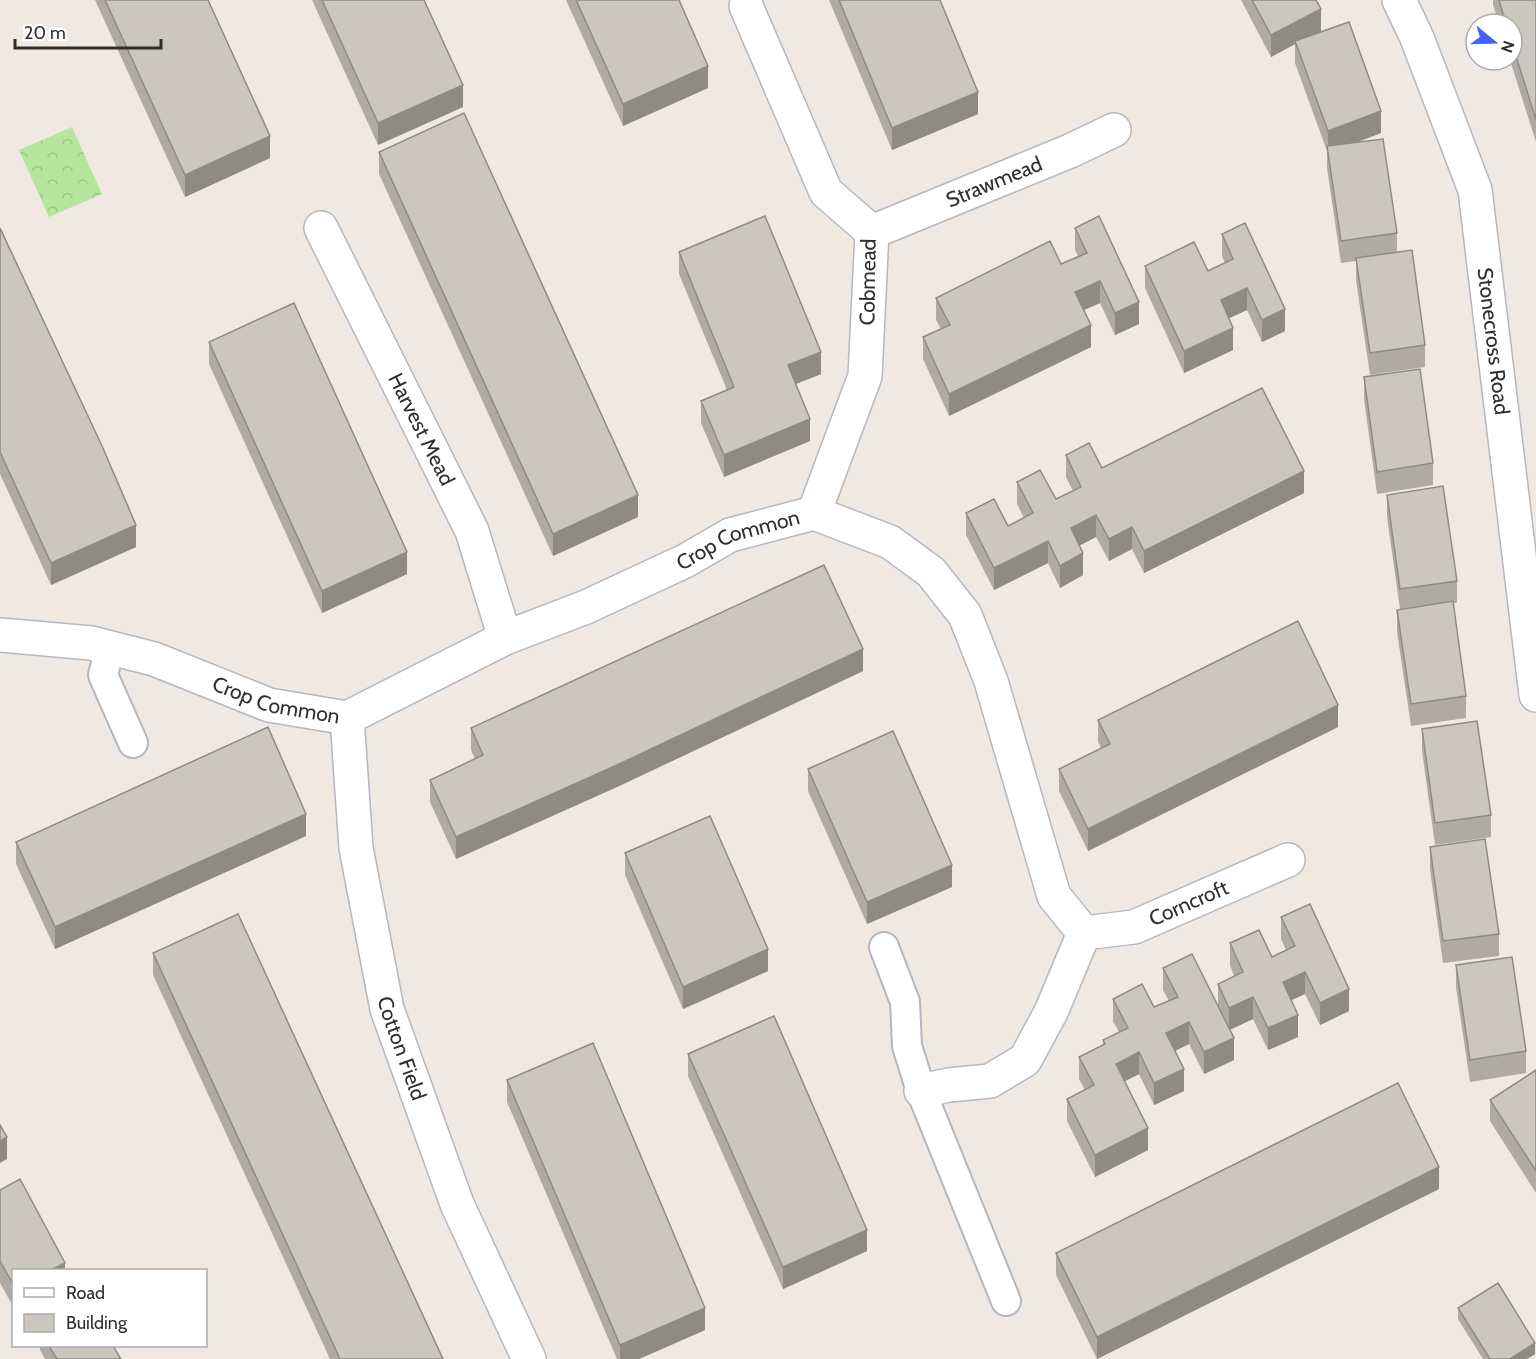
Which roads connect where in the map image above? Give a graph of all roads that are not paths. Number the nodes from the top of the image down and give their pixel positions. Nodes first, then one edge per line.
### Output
1 (1399, 0) edge
2 (746, 6) dead end
3 (1114, 130) dead end
4 (321, 228) dead end
5 (872, 232) junction
6 (814, 513) junction
7 (0, 635) edge
8 (505, 638) junction
9 (110, 648) junction
10 (1536, 695) edge
11 (347, 718) junction
12 (133, 743) dead end
13 (1288, 860) dead end
14 (1084, 933) junction
15 (884, 947) dead end
16 (921, 1091) junction
17 (1006, 1301) dead end
18 (529, 1359) edge

1 - 10 street, Stonecross Road
2 - 5 street, Cobmead
3 - 5 street, Strawmead
4 - 8 street, Harvest Mead
5 - 6 street, Cobmead
6 - 8 street, Crop Common
6 - 14 street, Crop Common
7 - 9 street, Crop Common
8 - 11 street, Crop Common
9 - 11 street, Crop Common
9 - 12 lane
11 - 18 street, Cotton Field
13 - 14 street, Corncroft
14 - 16 street
15 - 16 lane
16 - 17 lane

